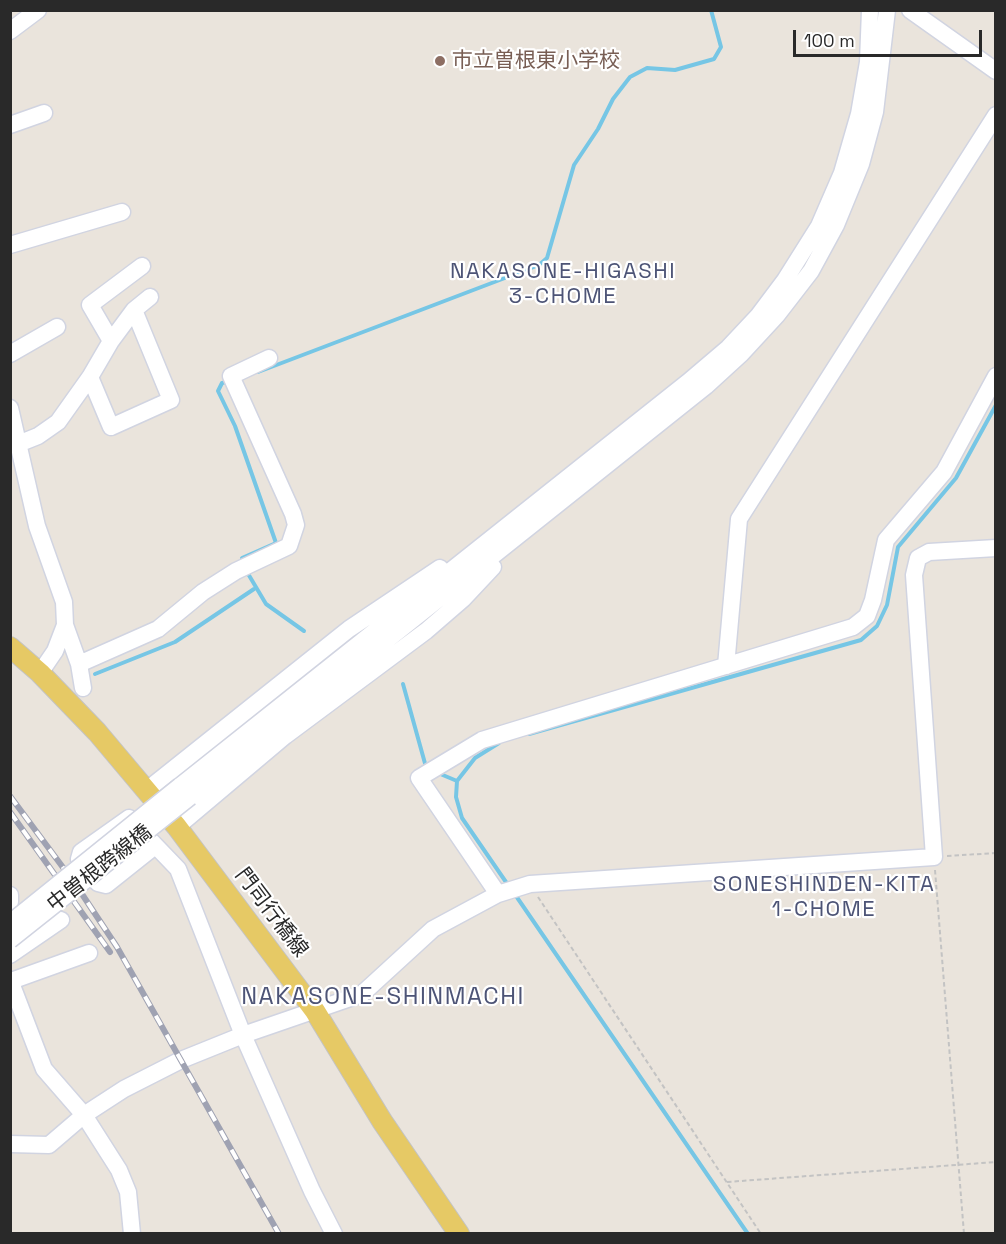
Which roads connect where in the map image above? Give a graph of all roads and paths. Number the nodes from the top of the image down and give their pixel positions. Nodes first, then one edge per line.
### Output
1 (38, 10) edge
2 (870, 10) edge
3 (887, 10) edge
4 (910, 10) edge
5 (10, 31) edge
6 (996, 71) edge
7 (44, 113) dead end
8 (996, 115) edge
9 (10, 125) edge
10 (122, 212) dead end
11 (10, 245) edge
12 (142, 266) dead end
13 (150, 297) dead end
14 (134, 310) junction
15 (57, 327) dead end
16 (111, 341) junction
17 (10, 354) edge
18 (269, 358) dead end
19 (996, 376) edge
20 (90, 377) junction
21 (10, 408) edge
22 (18, 444) junction
23 (524, 522) junction
24 (996, 548) edge
25 (65, 625) junction
26 (10, 648) edge
27 (79, 664) junction
28 (726, 666) junction
29 (40, 673) junction
30 (84, 688) dead end
31 (147, 790) junction
32 (185, 792) junction
33 (177, 828) junction
34 (155, 846) dead end
35 (996, 853) edge
36 (934, 857) junction
37 (525, 886) junction
38 (500, 893) junction
39 (10, 895) edge
40 (10, 902) edge
41 (62, 920) dead end
42 (10, 923) edge
43 (10, 940) edge
44 (89, 953) dead end
45 (10, 955) edge
46 (11, 981) edge
47 (315, 1011) junction
48 (243, 1035) junction
49 (84, 1115) junction
50 (10, 1144) edge
51 (996, 1162) edge
52 (960, 1164) junction
53 (727, 1182) junction
54 (132, 1233) edge
55 (334, 1233) edge
56 (459, 1233) edge
57 (761, 1233) edge
58 (964, 1233) edge

1 - 5 street
2 - 23 street
3 - 23 street
4 - 6 street
7 - 9 street
8 - 28 street
10 - 11 street
12 - 16 street
13 - 14 street
14 - 16 street
14 - 20 street
15 - 17 street
16 - 20 street
18 - 27 street
19 - 28 street
20 - 22 street
21 - 22 street
22 - 25 street
23 - 31 street
23 - 32 street
23 - 33 street
24 - 36 street
25 - 27 street
25 - 29 street
26 - 29 main road, 門司行橋線
27 - 30 street
28 - 38 street
29 - 31 main road, 門司行橋線
31 - 33 main road, 門司行橋線
32 - 42 street, 中曽根跨線橋, bridge
32 - 43 street, 中曽根跨線橋, bridge
33 - 47 main road, 門司行橋線
34 - 48 street
35 - 36 path
36 - 37 street
36 - 52 path
37 - 38 street
37 - 53 path
38 - 47 street
39 - 40 street
41 - 45 street
44 - 46 street
46 - 49 street
47 - 48 street
47 - 56 main road, 門司行橋線
48 - 49 street
48 - 55 street
49 - 50 street
49 - 54 street
51 - 52 path
52 - 53 path
52 - 58 path
53 - 57 path

